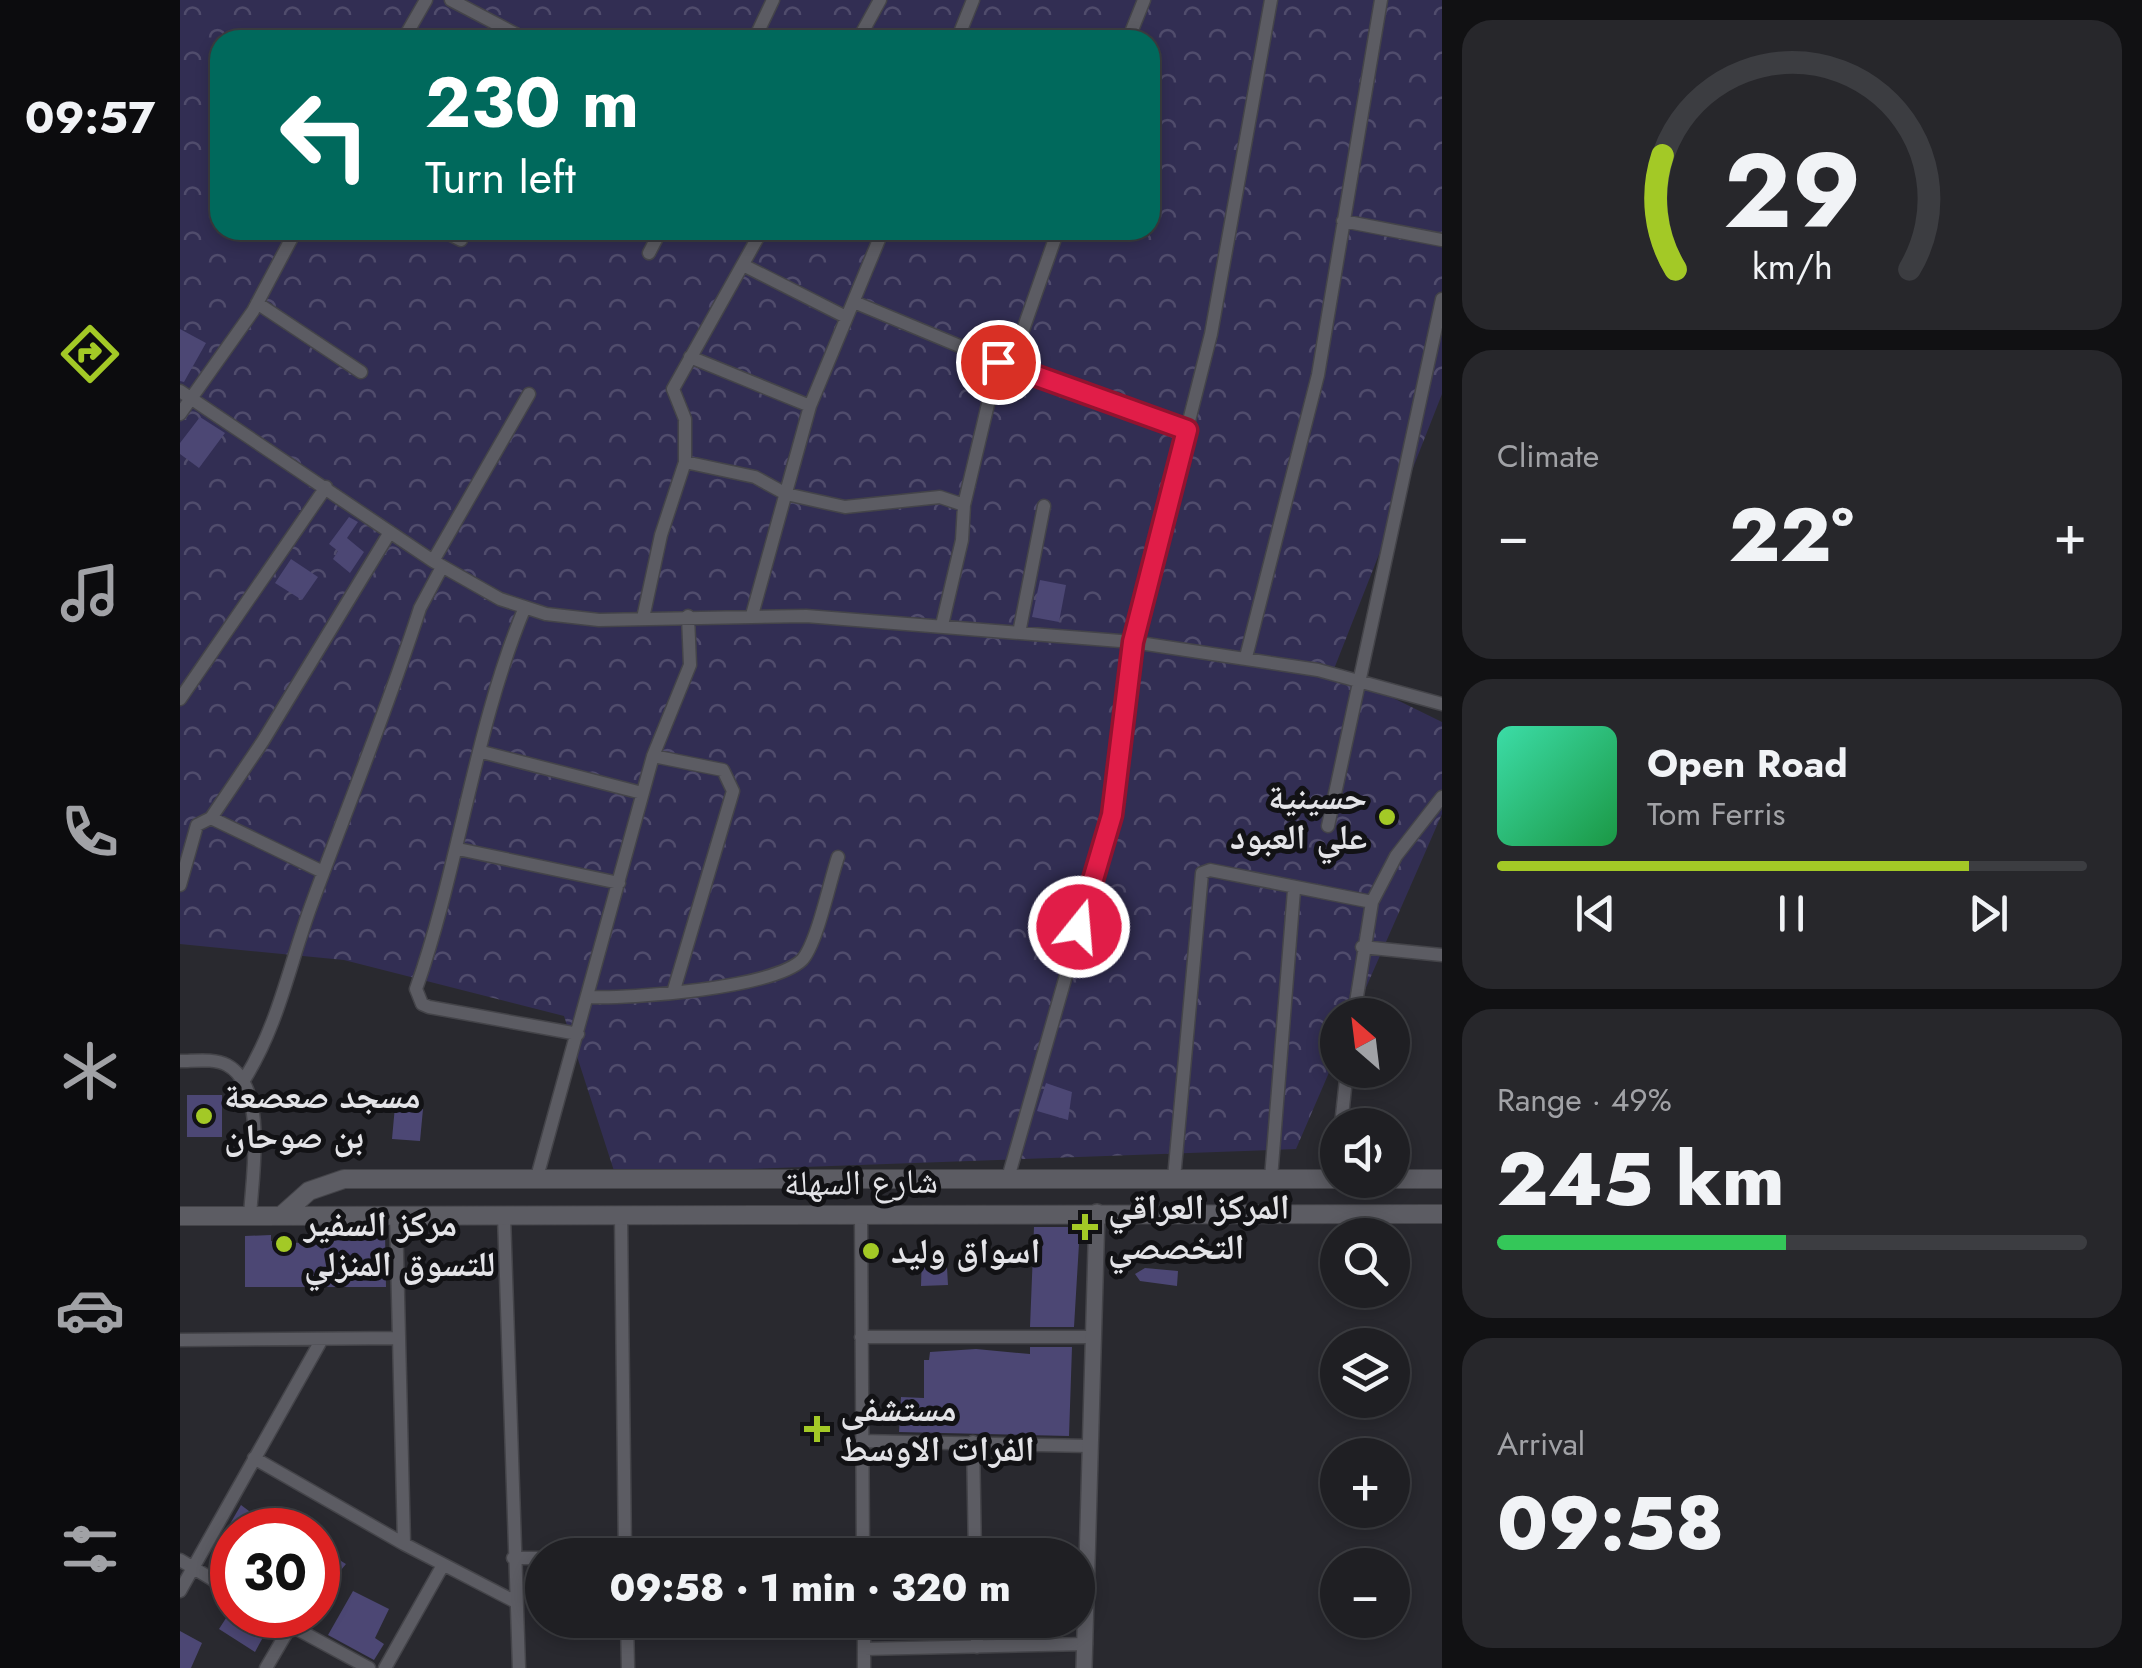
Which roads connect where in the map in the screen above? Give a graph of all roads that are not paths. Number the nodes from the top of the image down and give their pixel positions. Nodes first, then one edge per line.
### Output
1 (426, 0) edge
2 (451, 0) edge
3 (773, 0) edge
4 (880, 0) edge
5 (973, 0) edge
6 (1144, 0) edge
7 (1271, 0) edge
8 (1381, 0) edge
9 (409, 30) edge
10 (509, 30) edge
11 (759, 30) edge
12 (864, 30) edge
13 (962, 30) edge
14 (1132, 30) edge
15 (1343, 221) junction
16 (291, 240) edge
17 (656, 240) edge
18 (757, 240) edge
19 (879, 240) edge
20 (1054, 240) edge
21 (1442, 240) edge
22 (650, 253) dead end
23 (743, 265) junction
24 (1442, 299) edge
25 (854, 302) junction
26 (257, 304) junction
27 (846, 317) junction
28 (690, 357) junction
29 (1004, 365) junction
30 (360, 372) dead end
31 (529, 394) dead end
32 (185, 395) edge
33 (810, 406) junction
34 (180, 414) edge
35 (1187, 430) junction
36 (686, 462) junction
37 (326, 488) junction
38 (786, 494) junction
39 (964, 505) junction
40 (1044, 506) dead end
41 (390, 532) junction
42 (438, 564) junction
43 (525, 607) junction
44 (752, 615) junction
45 (688, 616) junction
46 (643, 618) junction
47 (942, 625) junction
48 (1018, 634) junction
49 (1133, 642) junction
50 (1246, 656) junction
51 (1358, 679) junction
52 (180, 699) edge
53 (1442, 704) edge
54 (482, 752) junction
55 (653, 756) junction
56 (642, 794) junction
57 (1442, 796) edge
58 (212, 818) junction
59 (1328, 826) dead end
60 (458, 849) junction
61 (838, 857) dead end
62 (323, 872) junction
63 (618, 883) junction
64 (180, 885) edge
65 (1294, 890) junction
66 (1372, 902) junction
67 (1362, 947) junction
68 (1442, 955) edge
69 (673, 992) junction
70 (589, 998) junction
71 (1356, 998) edge
72 (578, 1034) junction
73 (180, 1062) edge
74 (244, 1080) junction
75 (537, 1176) junction
76 (1008, 1178) junction
77 (1174, 1178) junction
78 (1271, 1178) junction
79 (1320, 1178) edge
80 (1410, 1179) edge
81 (1442, 1179) edge
82 (1098, 1212) junction
83 (396, 1214) junction
84 (1442, 1214) edge
85 (180, 1216) edge
86 (250, 1216) junction
87 (281, 1216) junction
88 (504, 1216) junction
89 (621, 1216) junction
90 (861, 1216) junction
91 (861, 1337) junction
92 (1092, 1337) junction
93 (399, 1338) junction
94 (322, 1339) junction
95 (180, 1340) edge
96 (862, 1441) junction
97 (972, 1442) junction
98 (1089, 1446) junction
99 (254, 1458) junction
100 (626, 1538) edge
101 (863, 1538) edge
102 (975, 1538) edge
103 (404, 1544) junction
104 (513, 1558) junction
105 (525, 1558) edge
106 (180, 1560) edge
107 (443, 1565) junction
108 (194, 1567) junction
109 (210, 1577) edge
110 (180, 1591) edge
111 (514, 1600) junction
112 (284, 1638) edge
113 (311, 1638) edge
114 (627, 1638) edge
115 (864, 1638) edge
116 (977, 1638) edge
117 (1086, 1644) junction
118 (977, 1646) junction
119 (864, 1649) junction
120 (266, 1668) edge
121 (369, 1668) edge
122 (385, 1668) edge
123 (519, 1668) edge
124 (628, 1668) edge
125 (864, 1668) edge
126 (1084, 1668) edge

1 - 9 street
2 - 10 street
3 - 11 street
4 - 12 street
5 - 13 street
6 - 14 street
7 - 35 street
8 - 15 street
15 - 21 street
15 - 50 street
16 - 26 street
17 - 22 street
18 - 23 street
19 - 25 street
20 - 29 street
23 - 27 street
23 - 28 street
24 - 51 street
25 - 27 street
25 - 29 street
26 - 30 street
26 - 32 street
27 - 33 street
28 - 33 street
28 - 36 street
29 - 35 street
29 - 39 street
31 - 42 street
32 - 34 street
32 - 37 street
33 - 38 street
35 - 49 street
36 - 38 street
36 - 46 street
37 - 41 street
37 - 52 street
38 - 39 street
38 - 44 street
39 - 47 street
40 - 48 street
41 - 42 street
41 - 58 street
42 - 43 street
42 - 62 street
43 - 46 street
43 - 54 street
44 - 45 street
44 - 47 street
45 - 46 street
45 - 55 street
47 - 48 street
48 - 49 street
49 - 50 street
49 - 76 street
50 - 51 street
51 - 53 street
51 - 59 street
54 - 56 street
54 - 60 street
55 - 56 street
55 - 69 street
56 - 63 street
57 - 66 street
58 - 62 street
58 - 64 street
60 - 63 street
60 - 72 street
61 - 69 street
62 - 74 street
63 - 70 street
65 - 66 street
65 - 77 street
65 - 78 street
66 - 67 street
67 - 68 street
67 - 71 street
69 - 70 street
70 - 72 street
72 - 75 street
73 - 74 street
74 - 86 street
75 - 76 main road, شارع السهلة
75 - 87 main road, شارع السهلة
76 - 77 main road, شارع السهلة
77 - 78 main road, شارع السهلة
78 - 79 main road, شارع السهلة
80 - 81 main road
82 - 84 main road, شارع السهلة
82 - 90 main road, شارع السهلة
82 - 92 street
83 - 87 main road, شارع السهلة
83 - 88 main road, شارع السهلة
83 - 93 street
85 - 86 main road, شارع السهلة
86 - 87 main road, شارع السهلة
88 - 89 main road, شارع السهلة
88 - 104 street
89 - 90 main road, شارع السهلة
89 - 100 street
90 - 91 street
91 - 92 street
91 - 96 street
92 - 98 street
93 - 94 street
93 - 103 street
94 - 95 street
94 - 99 street
96 - 97 street
96 - 101 street
97 - 98 street
97 - 102 street
98 - 117 street
99 - 103 street
99 - 108 street
103 - 107 street
104 - 105 street
104 - 111 street
106 - 108 street
107 - 111 street
107 - 122 street
108 - 109 street
108 - 110 street
111 - 123 street
112 - 120 street
113 - 121 street
114 - 124 street
115 - 119 street
116 - 118 street
117 - 118 street
117 - 126 street
118 - 119 street
119 - 125 street

